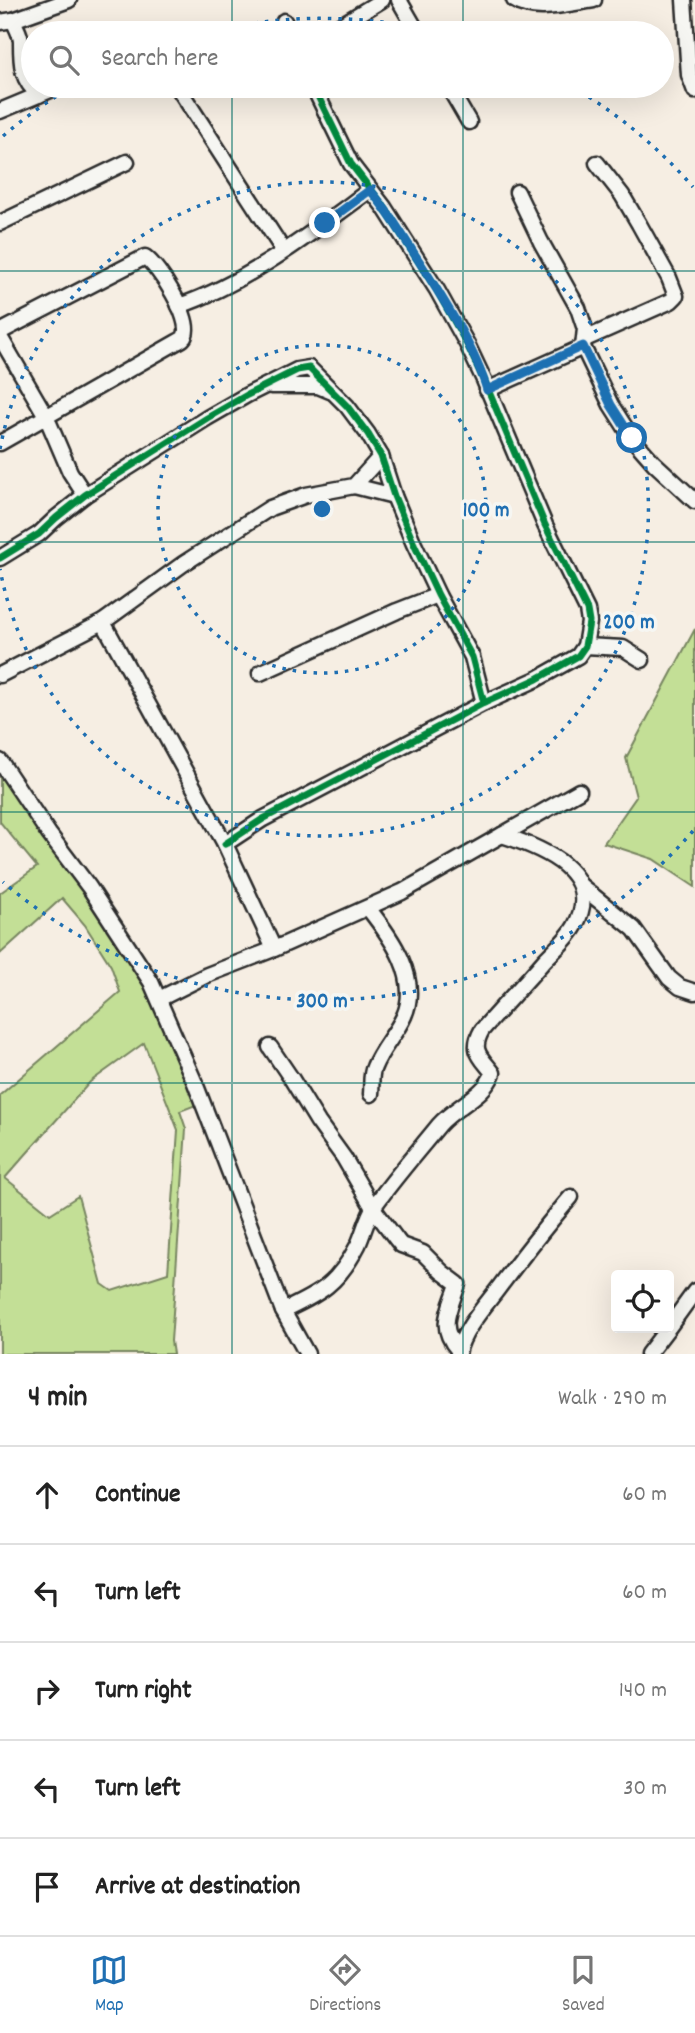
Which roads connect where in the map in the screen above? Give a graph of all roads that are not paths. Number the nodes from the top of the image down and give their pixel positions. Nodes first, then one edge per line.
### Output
1 (69, 0) edge
2 (382, 0) edge
3 (399, 0) edge
4 (514, 0) edge
5 (594, 0) edge
6 (684, 0) edge
7 (7, 21) edge
8 (348, 21) edge
9 (411, 21) edge
10 (21, 41) edge
11 (21, 41) edge
12 (21, 65) edge
13 (695, 91) edge
14 (32, 98) edge
15 (185, 98) edge
16 (319, 98) edge
17 (455, 98) edge
18 (0, 111) edge
19 (469, 122) dead end
20 (127, 162) dead end
21 (597, 163) dead end
22 (370, 190) junction
23 (517, 192) dead end
24 (0, 223) edge
25 (284, 250) junction
26 (179, 306) junction
27 (0, 335) edge
28 (584, 343) junction
29 (487, 390) junction
30 (46, 416) junction
31 (0, 443) edge
32 (381, 456) junction
33 (354, 486) junction
34 (85, 495) junction
35 (394, 496) junction
36 (695, 501) edge
37 (0, 558) edge
38 (438, 595) junction
39 (103, 622) junction
40 (585, 646) junction
41 (642, 660) dead end
42 (260, 673) dead end
43 (0, 675) edge
44 (484, 703) junction
45 (0, 761) edge
46 (579, 791) dead end
47 (502, 835) junction
48 (225, 844) junction
49 (581, 886) junction
50 (368, 908) junction
51 (274, 949) junction
52 (695, 992) edge
53 (159, 999) junction
54 (270, 1047) dead end
55 (371, 1094) dead end
56 (571, 1197) dead end
57 (373, 1208) junction
58 (695, 1291) edge
59 (283, 1311) junction
60 (674, 1319) edge
61 (664, 1333) edge
62 (458, 1352) edge
63 (307, 1354) edge
64 (648, 1354) edge

1 - 7 street
2 - 8 street
3 - 9 street
4 - 5 street
6 - 13 street
7 - 10 street
11 - 12 street
14 - 18 street
15 - 25 street
16 - 22 street
17 - 19 street
20 - 24 street
21 - 28 street
22 - 25 street
22 - 29 street
23 - 28 street
25 - 26 street
26 - 27 street
26 - 30 street
27 - 30 street
28 - 29 street
28 - 36 street
29 - 40 street
30 - 31 street
30 - 34 street
32 - 33 street
32 - 34 street
32 - 35 street
33 - 35 street
33 - 39 street
34 - 37 street
35 - 38 street
38 - 42 street
38 - 44 street
39 - 43 street
39 - 48 street
40 - 41 street
40 - 44 street
44 - 48 street
45 - 53 street
46 - 47 street
47 - 49 street
47 - 50 street
48 - 51 street
49 - 52 street
49 - 57 street
50 - 51 street
50 - 55 street
51 - 53 street
53 - 59 street
54 - 57 street
56 - 62 street
57 - 59 street
57 - 62 street
58 - 60 street
59 - 63 street
61 - 64 street

